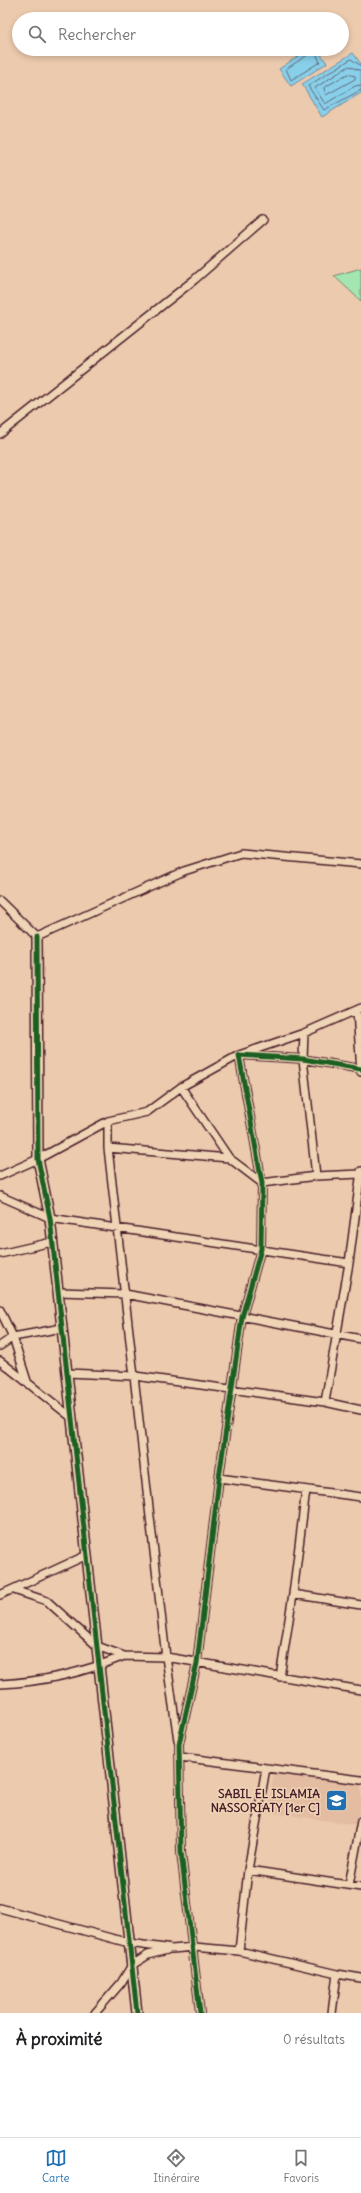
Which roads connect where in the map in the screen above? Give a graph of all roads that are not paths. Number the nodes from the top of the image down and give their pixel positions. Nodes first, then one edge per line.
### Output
1 (263, 220) dead end
2 (0, 434) edge
3 (361, 864) edge
4 (0, 901) edge
5 (37, 937) junction
6 (359, 1010) edge
7 (304, 1033) junction
8 (239, 1055) junction
9 (303, 1059) junction
10 (361, 1070) edge
11 (181, 1087) junction
12 (108, 1121) junction
13 (108, 1148) junction
14 (229, 1158) junction
15 (38, 1159) junction
16 (360, 1173) edge
17 (0, 1176) edge
18 (316, 1176) junction
19 (262, 1183) junction
20 (0, 1196) edge
21 (50, 1218) junction
22 (117, 1227) junction
23 (52, 1242) junction
24 (261, 1249) junction
25 (0, 1254) edge
26 (349, 1263) junction
27 (58, 1292) junction
28 (125, 1294) junction
29 (0, 1310) edge
30 (242, 1317) junction
31 (62, 1328) junction
32 (336, 1335) junction
33 (13, 1337) junction
34 (361, 1339) edge
35 (0, 1346) edge
36 (0, 1361) edge
37 (66, 1373) junction
38 (135, 1376) junction
39 (26, 1381) junction
40 (232, 1390) junction
41 (325, 1402) junction
42 (361, 1410) edge
43 (71, 1417) junction
44 (219, 1478) junction
45 (306, 1490) junction
46 (361, 1497) edge
47 (86, 1555) junction
48 (14, 1590) junction
49 (293, 1594) junction
50 (0, 1595) edge
51 (361, 1605) edge
52 (97, 1646) junction
53 (124, 1656) junction
54 (166, 1657) junction
55 (197, 1664) junction
56 (98, 1667) junction
57 (280, 1677) junction
58 (0, 1684) edge
59 (361, 1690) edge
60 (179, 1744) junction
61 (180, 1757) junction
62 (266, 1768) junction
63 (361, 1780) edge
64 (361, 1821) edge
65 (248, 1870) junction
66 (350, 1885) junction
67 (361, 1887) edge
68 (0, 1908) edge
69 (129, 1943) junction
70 (194, 1947) junction
71 (172, 1949) junction
72 (239, 1951) junction
73 (132, 1965) junction
74 (337, 1974) junction
75 (361, 1978) edge
76 (95, 2013) edge
77 (137, 2013) edge
78 (200, 2013) edge
79 (332, 2013) edge

1 - 2 street
3 - 5 street
4 - 5 street
5 - 15 street
6 - 7 street
6 - 10 street
7 - 8 street
7 - 9 street
8 - 9 street
8 - 11 street
8 - 19 street
9 - 10 street
9 - 18 street
11 - 12 street
11 - 14 street
12 - 13 street
12 - 15 street
13 - 14 street
13 - 22 street
14 - 19 street
15 - 17 street
15 - 21 street
16 - 18 street
16 - 26 street
18 - 19 street
19 - 24 street
20 - 21 street
21 - 22 street
21 - 23 street
22 - 24 street
22 - 28 street
23 - 25 street
23 - 27 street
24 - 26 street
24 - 30 street
26 - 32 street
27 - 28 street
27 - 31 street
28 - 30 street
28 - 38 street
29 - 33 street
30 - 32 street
30 - 40 street
31 - 33 street
31 - 37 street
32 - 34 street
32 - 41 street
33 - 35 street
33 - 39 street
36 - 39 street
37 - 38 street
37 - 43 street
38 - 40 street
38 - 54 street
39 - 43 street
40 - 41 street
40 - 44 street
41 - 42 street
43 - 47 street
44 - 45 street
44 - 55 street
45 - 46 street
45 - 49 street
47 - 48 street
47 - 52 street
48 - 50 street
48 - 52 street
49 - 51 street
49 - 57 street
52 - 53 street
52 - 56 street
53 - 54 street
53 - 56 street
54 - 55 street
54 - 60 street
55 - 57 street
55 - 60 street
56 - 58 street
56 - 69 street
57 - 59 street
60 - 61 street
61 - 62 street
61 - 70 street
62 - 63 street
62 - 65 street
64 - 66 street
65 - 66 street
65 - 72 street
66 - 67 street
68 - 69 street
69 - 71 street
69 - 73 street
70 - 71 street
70 - 72 street
70 - 78 street
71 - 73 street
72 - 74 street
73 - 76 street
73 - 77 street
74 - 75 street
74 - 79 street

